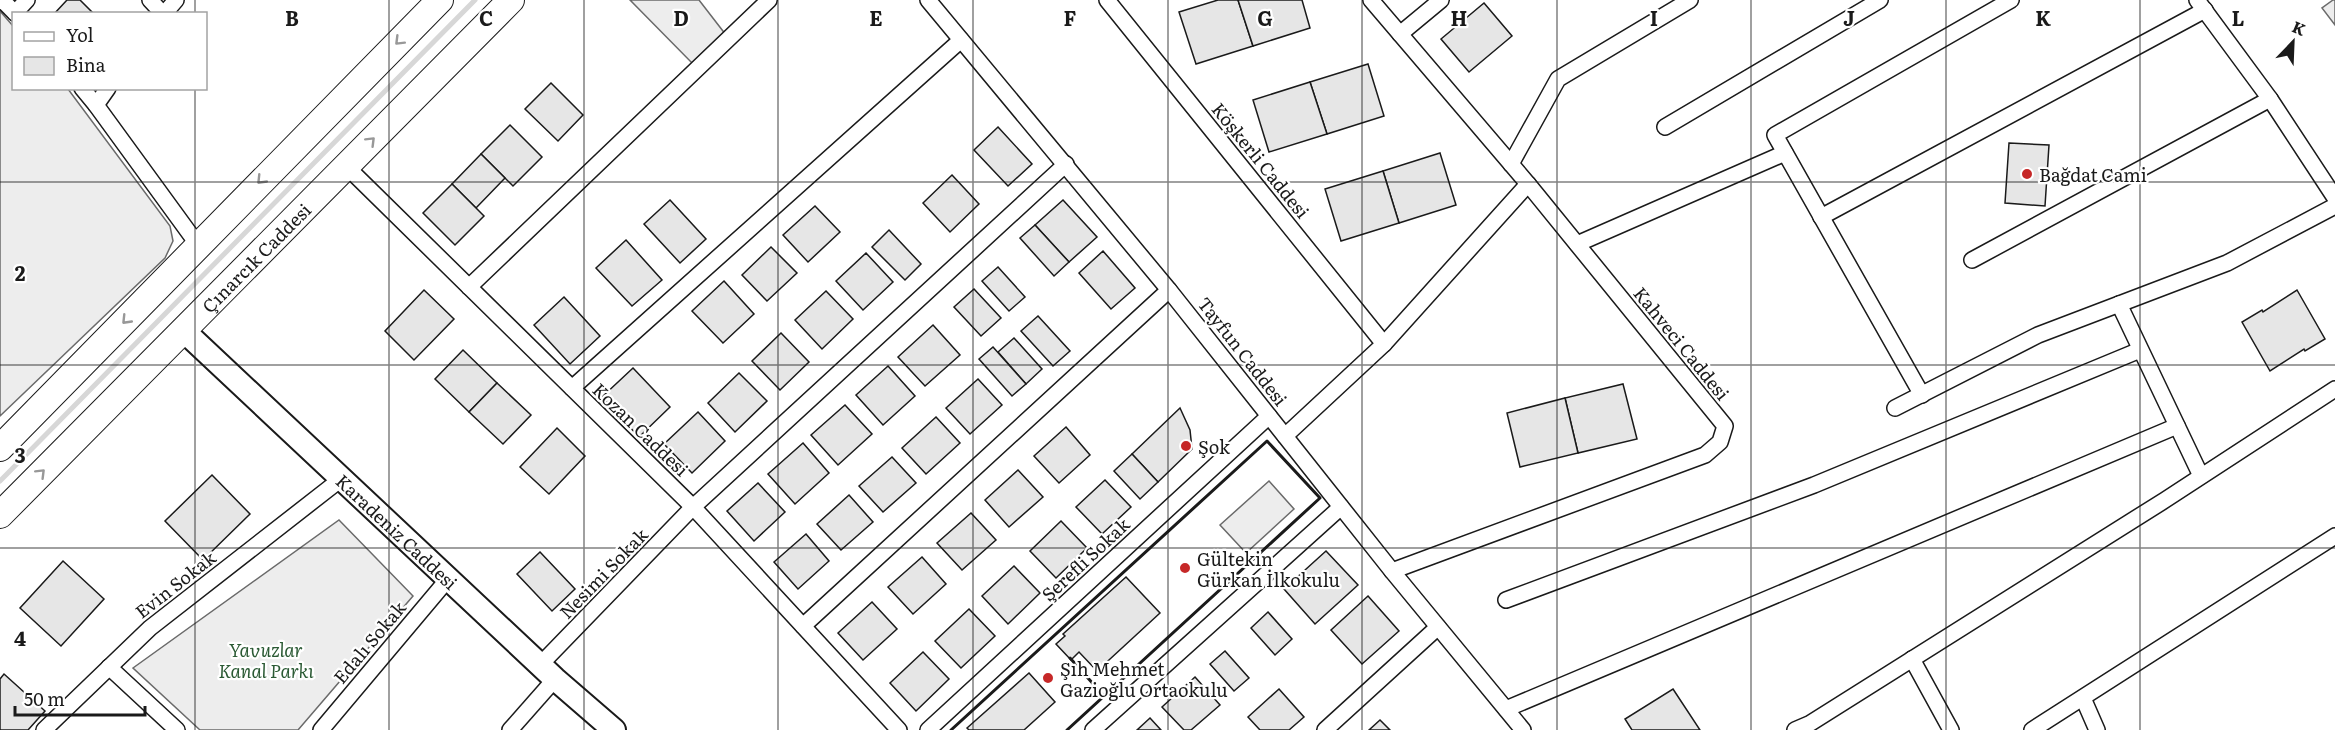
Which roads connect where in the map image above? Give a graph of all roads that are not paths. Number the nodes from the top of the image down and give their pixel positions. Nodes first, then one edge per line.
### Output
1 (2, 0) edge
2 (27, 0) edge
3 (150, 0) edge
4 (176, 0) edge
5 (440, 0) edge
6 (511, 0) edge
7 (769, 0) edge
8 (927, 0) edge
9 (1107, 0) edge
10 (1371, 0) edge
11 (1441, 0) edge
12 (1690, 0) edge
13 (1880, 0) edge
14 (2011, 0) edge
15 (2201, 5) edge
16 (15, 12) edge
17 (17, 12) edge
18 (161, 12) edge
19 (165, 12) edge
20 (1400, 34) junction
21 (961, 40) junction
22 (84, 90) edge
23 (107, 90) edge
24 (2270, 99) junction
25 (96, 105) junction
26 (1665, 127) dead end
27 (1785, 153) junction
28 (1066, 164) junction
29 (1511, 164) junction
30 (346, 166) junction
31 (1528, 184) junction
32 (2335, 198) edge
33 (2335, 206) edge
34 (1821, 217) junction
35 (1577, 244) junction
36 (198, 245) junction
37 (1972, 260) dead end
38 (469, 287) junction
39 (1170, 290) junction
40 (2119, 304) junction
41 (183, 330) junction
42 (1384, 344) junction
43 (2140, 350) junction
44 (572, 388) junction
45 (2335, 389) edge
46 (1922, 395) junction
47 (1894, 408) dead end
48 (1269, 416) junction
49 (2177, 426) junction
50 (1285, 436) junction
51 (0, 448) edge
52 (2201, 476) junction
53 (341, 479) junction
54 (693, 507) junction
55 (1341, 507) junction
56 (0, 515) edge
57 (2335, 536) edge
58 (1392, 571) junction
59 (448, 579) junction
60 (1506, 600) dead end
61 (803, 626) junction
62 (1438, 627) junction
63 (1912, 659) junction
64 (109, 667) junction
65 (548, 672) junction
66 (2083, 698) junction
67 (1506, 709) junction
68 (1802, 728) edge
69 (44, 730) edge
70 (177, 730) edge
71 (321, 730) edge
72 (510, 730) edge
73 (614, 730) edge
74 (899, 730) edge
75 (928, 730) edge
76 (1093, 730) edge
77 (1325, 730) edge
78 (1523, 730) edge
79 (1951, 730) edge
80 (2032, 730) edge
81 (2097, 730) edge

1 - 16 street
2 - 17 street
3 - 18 street
4 - 19 street
5 -> 36 main road
30 -> 6 main road, Çınarcık Caddesi
7 - 38 street
8 - 21 street, Tayfun Caddesi
9 - 42 street, Köşkerli Caddesi
10 - 20 street, Kahveci Caddesi
11 - 20 street
12 - 29 street
13 - 26 street
14 - 27 street
15 - 24 street
15 - 34 street
20 - 29 street, Kahveci Caddesi
21 - 28 street, Tayfun Caddesi
21 - 44 street
22 - 25 street
23 - 25 street
24 - 32 street
24 - 37 street
25 - 36 street
27 - 34 street
27 - 35 street
28 - 39 street, Tayfun Caddesi
28 - 54 street, Nesimi Sokak
29 - 31 street, Kahveci Caddesi
30 - 38 street, Kozan Caddesi
30 - 41 main road, Çınarcık Caddesi
31 - 35 street, Kahveci Caddesi
31 - 42 street
33 - 40 street
34 - 46 street
35 - 58 street, Kahveci Caddesi
36 -> 51 main road
38 - 44 street, Kozan Caddesi
39 - 48 street, Tayfun Caddesi
39 - 61 street
40 - 43 street
40 - 46 street
41 - 53 street, Karadeniz Caddesi
56 -> 41 main road, Çınarcık Caddesi
42 - 50 street
43 - 49 street
43 - 60 street
44 - 54 street, Kozan Caddesi
45 - 52 street
46 - 47 street
48 - 50 street, Tayfun Caddesi
48 - 75 street, Şerefli Sokak
49 - 52 street
49 - 67 street
50 - 55 street, Tayfun Caddesi
52 - 63 street
53 - 59 street, Karadeniz Caddesi
53 - 64 street, Evin Sokak
54 - 61 street, Kozan Caddesi
54 - 65 street, Nesimi Sokak
55 - 58 street, Tayfun Caddesi
55 - 76 street
57 - 66 street
58 - 62 street, Tayfun Caddesi
59 - 65 street, Karadeniz Caddesi
59 - 71 street, Edalı Sokak
61 - 74 street, Kozan Caddesi
62 - 67 street, Tayfun Caddesi
62 - 77 street
63 - 68 street
63 - 79 street
64 - 69 street, Evin Sokak
64 - 70 street
65 - 72 street, Nesimi Sokak
65 - 73 street, Karadeniz Caddesi
66 - 80 street
66 - 81 street
67 - 78 street, Tayfun Caddesi

